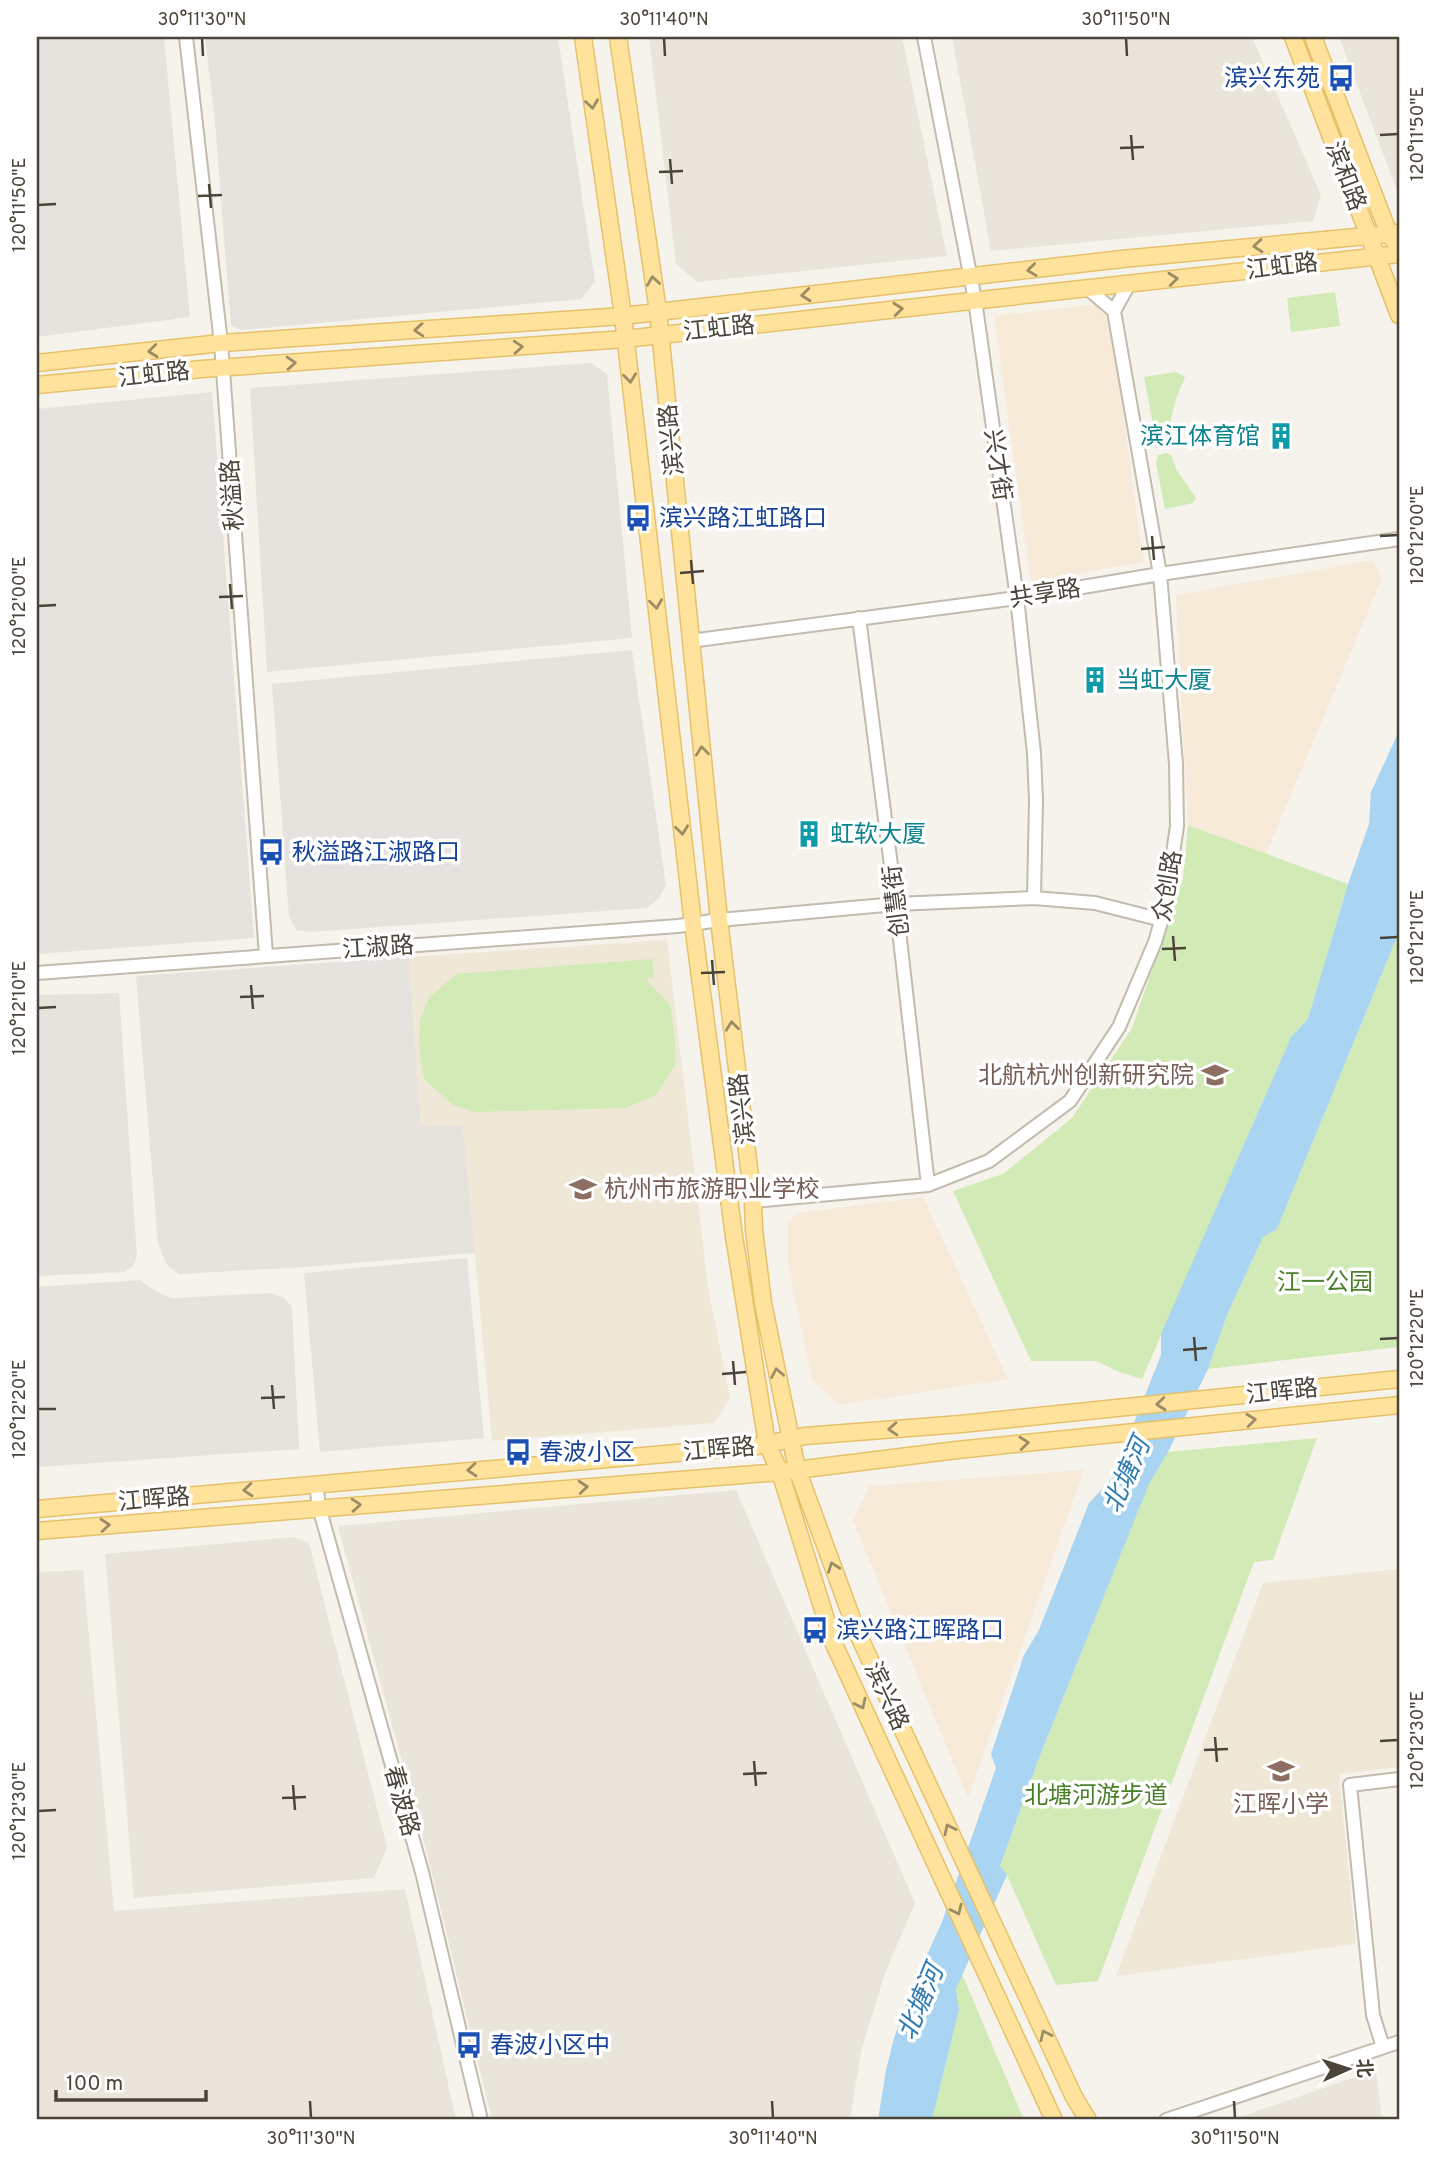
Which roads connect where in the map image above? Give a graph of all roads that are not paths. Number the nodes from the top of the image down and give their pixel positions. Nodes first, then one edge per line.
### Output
1 (186, 37) edge
2 (583, 37) edge
3 (618, 37) edge
4 (924, 37) edge
5 (1293, 37) edge
6 (1313, 37) edge
7 (1394, 233) edge
8 (1369, 236) junction
9 (1399, 251) edge
10 (1377, 255) junction
11 (970, 277) junction
12 (1129, 284) junction
13 (1087, 288) junction
14 (975, 300) junction
15 (658, 311) junction
16 (1114, 311) junction
17 (1399, 315) edge
18 (623, 316) junction
19 (660, 335) junction
20 (625, 339) junction
21 (221, 343) junction
22 (37, 363) edge
23 (223, 368) junction
24 (37, 385) edge
25 (1399, 539) edge
26 (1160, 574) junction
27 (1017, 598) junction
28 (859, 618) junction
29 (690, 641) junction
30 (1034, 898) junction
31 (896, 904) junction
32 (719, 920) junction
33 (1162, 920) junction
34 (693, 924) junction
35 (266, 955) junction
36 (37, 973) edge
37 (928, 1185) junction
38 (753, 1201) junction
39 (1399, 1379) edge
40 (1399, 1405) edge
41 (791, 1439) junction
42 (767, 1444) junction
43 (797, 1469) junction
44 (780, 1472) junction
45 (316, 1484) junction
46 (319, 1507) junction
47 (37, 1509) edge
48 (37, 1531) edge
49 (1399, 1779) edge
50 (1399, 2042) edge
51 (1383, 2047) junction
52 (1051, 2114) edge
53 (481, 2120) edge
54 (1088, 2120) edge
55 (1166, 2120) edge

1 - 21 street, 秋溢路
2 -> 18 main road, 滨兴路
15 -> 3 main road, 滨兴路
4 - 11 street, 兴才街
5 - 8 main road, 滨和路
6 - 7 main road, 滨和路
7 - 8 main road, 江虹路
7 - 9 main road, 滨和路
8 - 10 main road, 滨和路
8 -> 11 main road, 江虹路
9 - 10 main road, 江虹路
12 -> 10 main road, 江虹路
10 - 17 main road, 滨和路
11 - 14 street, 兴才街
11 -> 15 main road, 江虹路
12 - 13 main road, 江虹路
12 - 16 street
13 - 14 main road, 江虹路
13 - 16 street
19 -> 14 main road, 江虹路
14 - 27 street, 兴才街
15 - 18 main road, 江虹路
15 - 19 main road, 滨兴路
16 - 26 street, 众创路
18 - 20 main road, 滨兴路
18 -> 21 main road, 江虹路
19 - 20 main road, 江虹路
19 - 29 main road, 滨兴路
23 -> 20 main road, 江虹路
20 -> 34 main road, 滨兴路
21 -> 22 main road, 江虹路
21 - 23 street, 秋溢路
23 - 24 main road, 江虹路
23 - 35 street, 秋溢路
25 - 26 street, 共享路
26 - 27 street, 共享路
26 - 33 street, 众创路
27 - 28 street, 共享路
27 - 30 street, 兴才街
28 - 29 street, 共享路
28 - 31 street, 创慧街
32 -> 29 main road, 滨兴路
30 - 31 street, 江淑路
30 - 33 street, 江淑路
31 - 32 street, 江淑路
31 - 37 street, 创慧街
32 - 34 street, 江淑路
38 -> 32 main road, 滨兴路
33 - 37 street, 众创路
34 - 35 street, 江淑路
34 - 42 main road, 滨兴路
35 - 36 street, 江淑路
37 - 38 street, 众创路
41 -> 38 main road, 滨兴路
39 -> 41 main road, 江晖路
43 -> 40 main road, 江晖路
41 - 42 main road, 江晖路
41 - 43 main road, 滨兴路
42 - 44 main road, 滨兴路
42 -> 45 main road, 江晖路
43 - 44 main road, 江晖路
54 -> 43 main road, 滨兴路
46 -> 44 main road, 江晖路
44 -> 52 main road, 滨兴路
45 - 46 street, 春波路
45 -> 47 main road, 江晖路
48 -> 46 main road, 江晖路
46 - 53 street, 春波路
49 - 51 street
50 - 51 street
51 - 55 street

